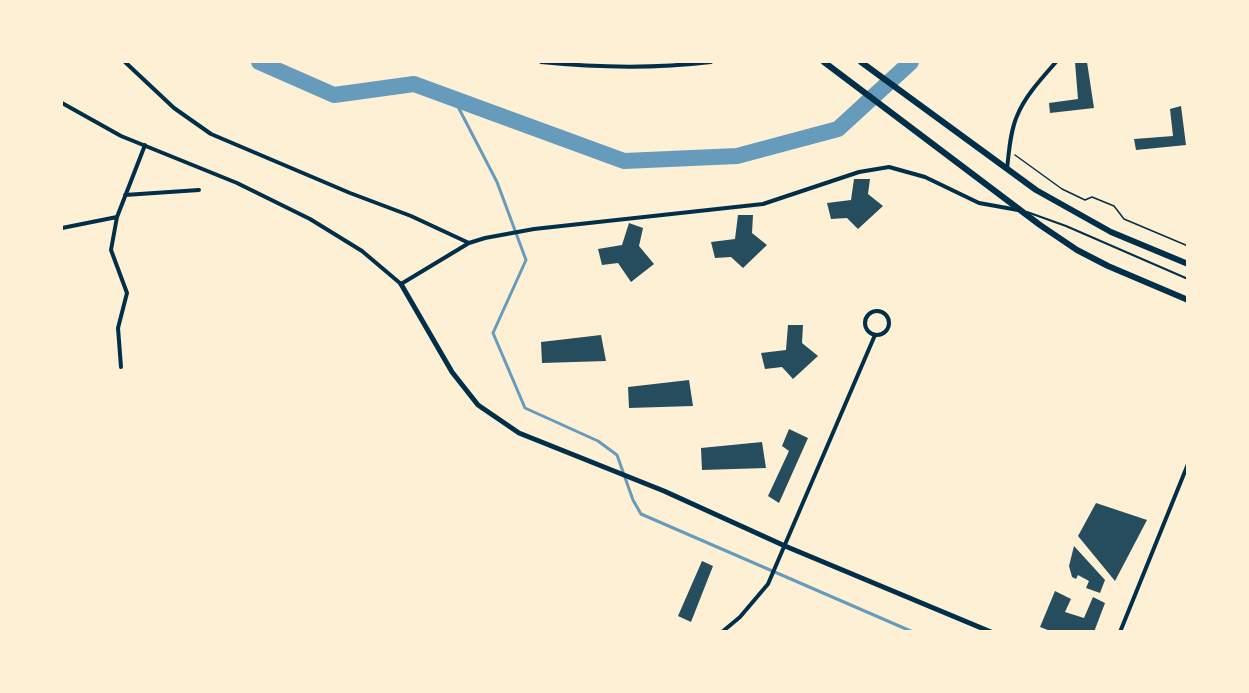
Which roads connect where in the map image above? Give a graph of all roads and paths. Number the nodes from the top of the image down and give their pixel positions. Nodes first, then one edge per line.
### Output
1 (125, 62) edge
2 (541, 62) edge
3 (711, 62) edge
4 (824, 62) edge
5 (861, 62) edge
6 (1056, 62) edge
7 (62, 103) edge
8 (145, 145) junction
9 (1009, 150) junction
10 (1007, 169) junction
11 (199, 190) dead end
12 (125, 195) junction
13 (1021, 210) junction
14 (117, 217) junction
15 (62, 228) edge
16 (470, 243) junction
17 (1188, 246) edge
18 (1188, 264) edge
19 (1188, 279) edge
20 (401, 284) junction
21 (1188, 300) edge
22 (875, 335) junction
23 (121, 367) dead end
24 (1188, 464) edge
25 (785, 546) junction
26 (722, 632) edge
27 (990, 632) edge
28 (1120, 632) edge

1 - 16 street
2 - 3 street
4 - 13 main road
5 - 10 main road
6 - 9 street
7 - 8 street
8 - 12 street
8 - 20 street
9 - 10 street
9 - 17 path
10 - 18 main road
11 - 12 street
12 - 14 street
13 - 16 street
13 - 19 lane
13 - 21 main road
14 - 15 street
14 - 23 street
16 - 20 street
20 - 25 street
22 - 22 street
22 - 25 street
24 - 28 street
25 - 26 street
25 - 27 street

